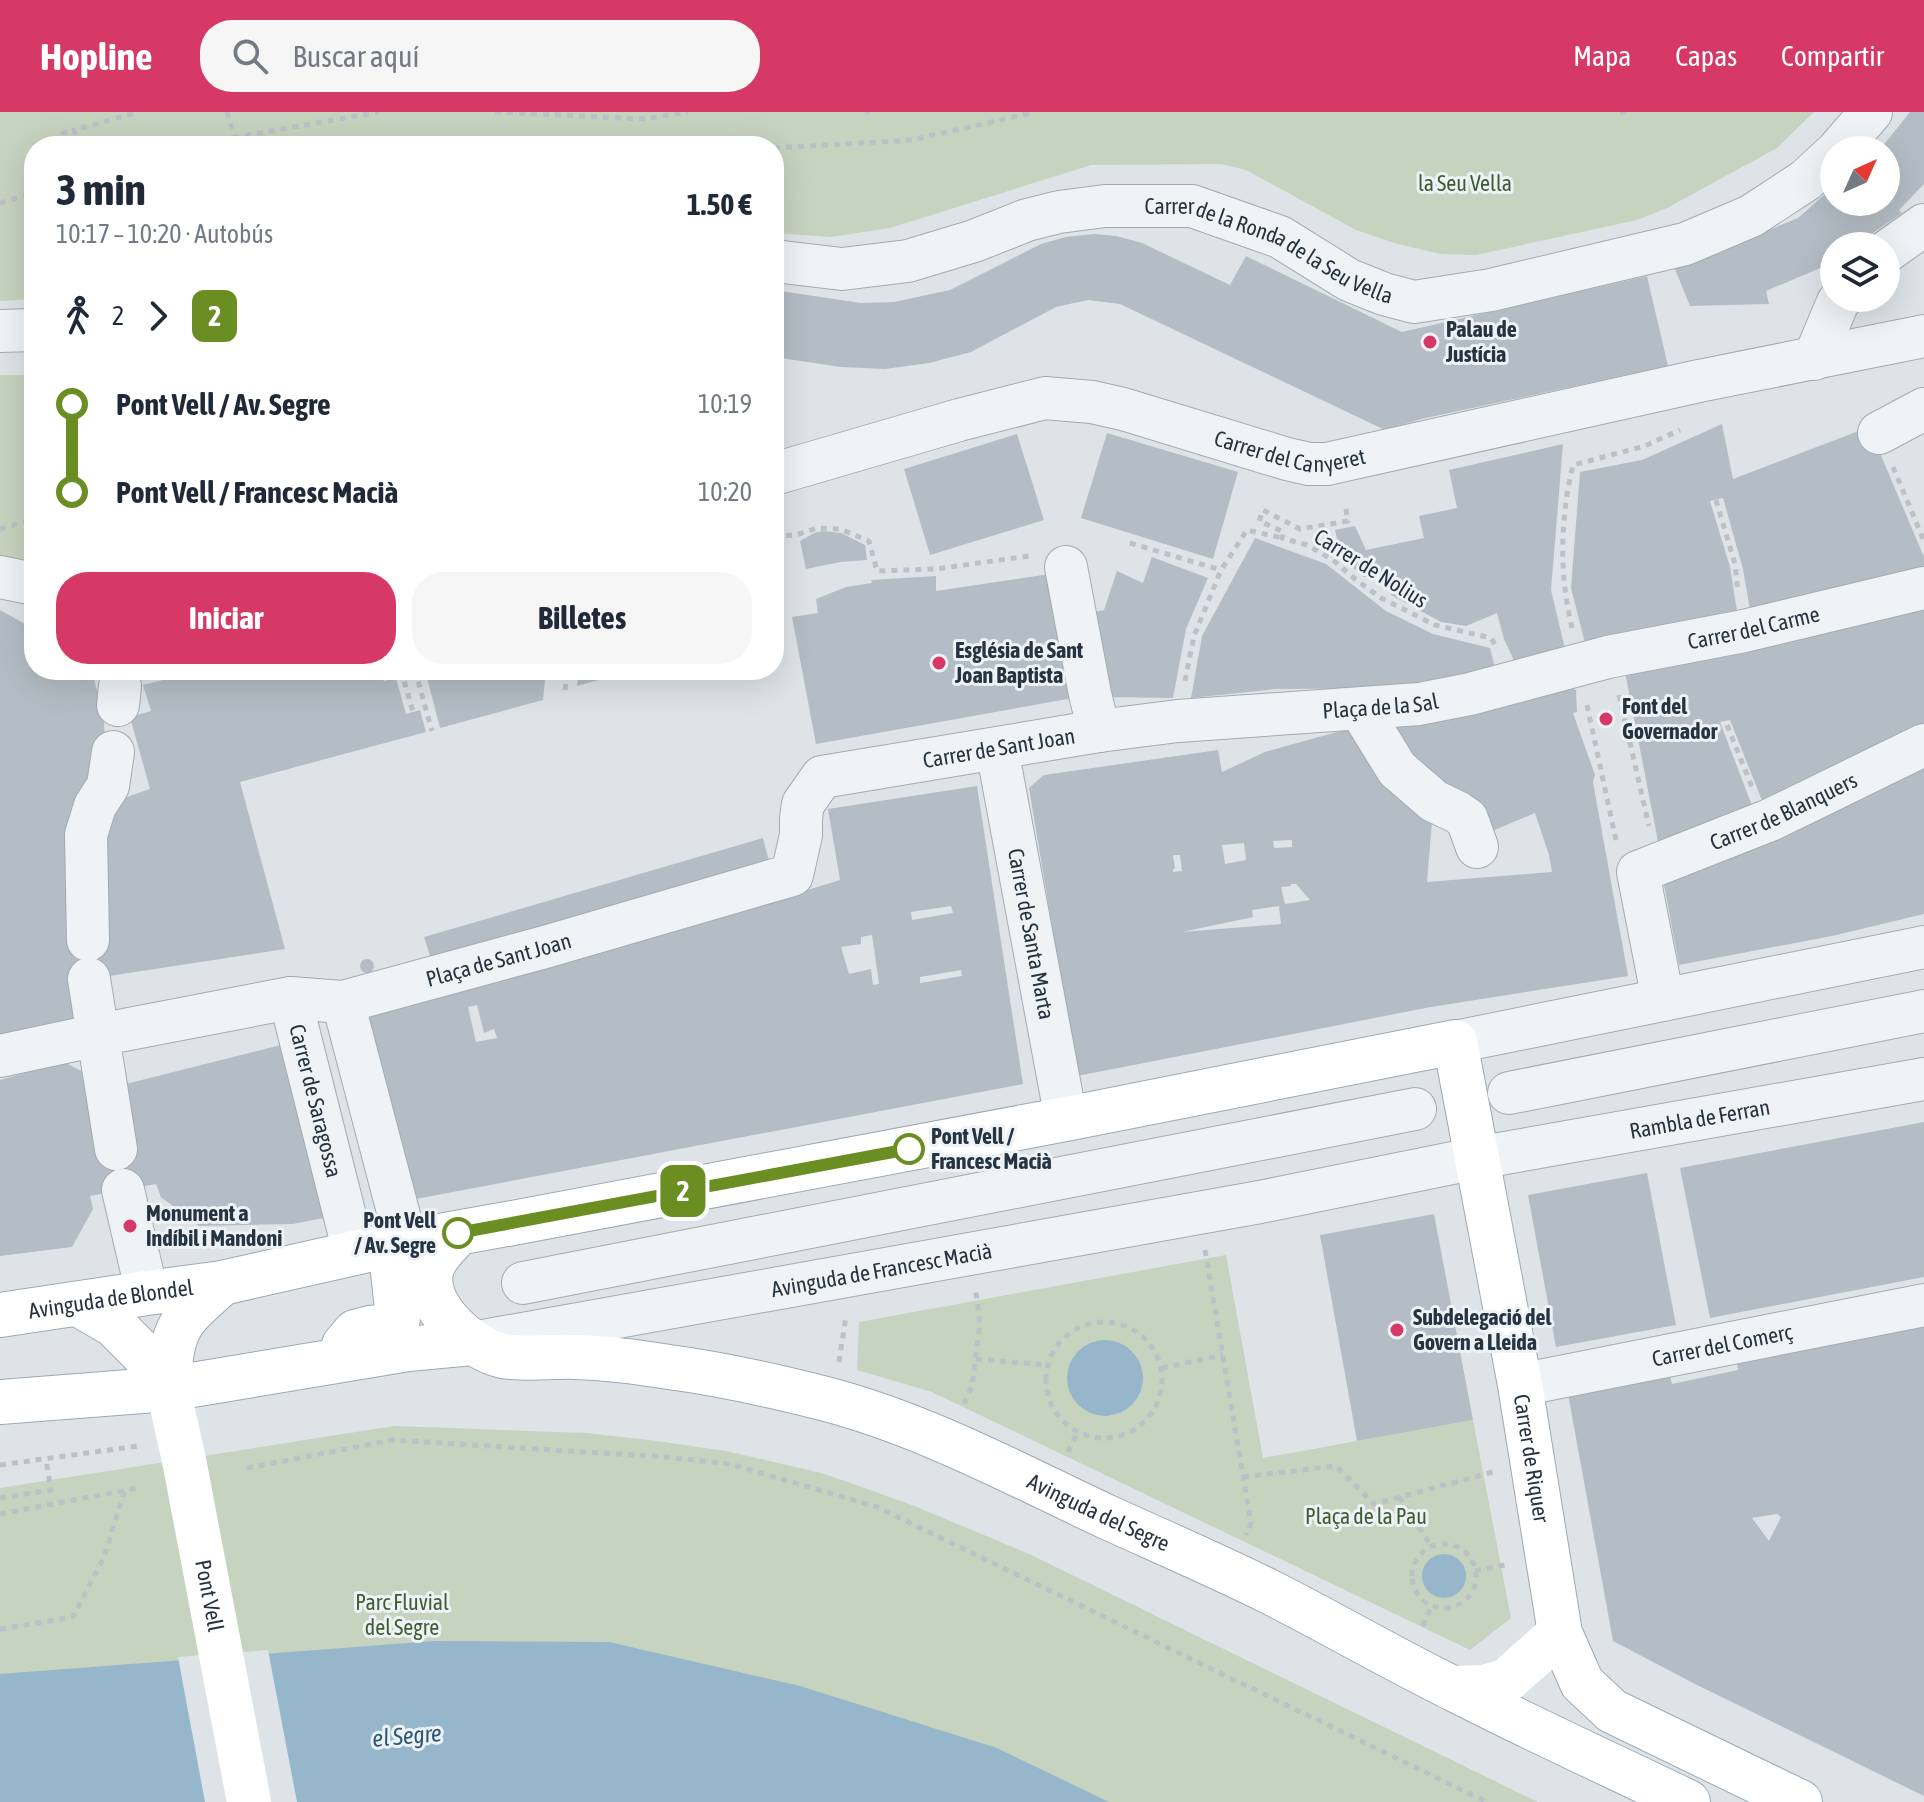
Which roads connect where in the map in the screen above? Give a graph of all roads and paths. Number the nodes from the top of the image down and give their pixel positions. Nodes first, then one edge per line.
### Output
1 (139, 112) edge
2 (227, 112) edge
3 (379, 112) edge
4 (495, 112) edge
5 (688, 112) edge
6 (1035, 112) edge
7 (1620, 112) edge
8 (1626, 112) edge
9 (1871, 112) edge
10 (74, 130) junction
11 (64, 136) edge
12 (76, 136) edge
13 (234, 136) joint
14 (1850, 136) edge
15 (784, 147) edge
16 (1820, 167) edge
17 (24, 196) edge
18 (0, 203) edge
19 (1924, 225) edge
20 (1900, 242) edge
21 (784, 262) edge
22 (1834, 312) edge
23 (24, 330) edge
24 (0, 331) edge
25 (1924, 336) edge
26 (1814, 359) junction
27 (1924, 409) edge
28 (1681, 429) dead end
29 (1879, 433) joint
30 (784, 471) edge
31 (1716, 500) dead end
32 (1346, 509) dead end
33 (24, 522) edge
34 (0, 529) edge
35 (784, 536) edge
36 (1282, 538) junction
37 (1924, 541) edge
38 (1130, 543) dead end
39 (1066, 567) joint
40 (1221, 570) junction
41 (0, 577) edge
42 (24, 582) edge
43 (1924, 588) edge
44 (1744, 631) junction
45 (1594, 661) junction
46 (404, 680) edge
47 (418, 680) edge
48 (566, 680) edge
49 (1510, 682) junction
50 (565, 690) dead end
51 (1360, 709) junction
52 (413, 712) dead end
53 (1178, 721) junction
54 (1727, 725) dead end
55 (432, 731) dead end
56 (1099, 731) junction
57 (1924, 745) edge
58 (997, 749) junction
59 (113, 752) dead end
60 (822, 777) joint
61 (1766, 821) junction
62 (1650, 832) dead end
63 (1477, 847) dead end
64 (1632, 855) junction
65 (1924, 947) edge
66 (290, 998) junction
67 (1663, 1000) junction
68 (343, 1002) junction
69 (1924, 1011) edge
70 (98, 1035) junction
71 (1455, 1042) junction
72 (0, 1056) edge
73 (1924, 1079) edge
74 (1509, 1093) dead end
75 (1415, 1109) dead end
76 (1066, 1119) junction
77 (116, 1149) dead end
78 (1477, 1158) junction
79 (123, 1190) dead end
80 (458, 1233) junction
81 (380, 1247) junction
82 (1205, 1249) dead end
83 (222, 1283) junction
84 (523, 1283) dead end
85 (976, 1291) dead end
86 (147, 1293) junction
87 (78, 1304) junction
88 (1924, 1305) edge
89 (0, 1315) edge
90 (846, 1315) dead end
91 (472, 1343) junction
92 (357, 1348) junction
93 (1223, 1355) junction
94 (976, 1359) junction
95 (839, 1362) dead end
96 (1048, 1365) junction
97 (1162, 1368) junction
98 (1520, 1385) junction
99 (168, 1389) junction
100 (0, 1402) edge
101 (963, 1406) dead end
102 (1078, 1431) junction
103 (138, 1446) dead end
104 (1067, 1455) dead end
105 (46, 1459) junction
106 (0, 1465) edge
107 (247, 1468) dead end
108 (1494, 1472) dead end
109 (1243, 1477) junction
110 (137, 1488) dead end
111 (125, 1490) junction
112 (1399, 1497) junction
113 (0, 1498) edge
114 (0, 1514) edge
115 (1243, 1544) dead end
116 (1431, 1546) junction
117 (1510, 1563) dead end
118 (1475, 1571) junction
119 (0, 1629) edge
120 (1560, 1633) junction
121 (1451, 1688) junction
122 (249, 1802) edge
123 (1487, 1802) edge
124 (1688, 1802) edge
125 (1800, 1802) edge

1 - 10 path
2 - 13 path
3 - 13 path
4 - 5 path
6 - 15 path
7 - 8 path
9 - 14 street, Carrer de la Ronda de la Seu Vella
10 - 11 path
10 - 12 path
16 - 21 street, Carrer de la Ronda de la Seu Vella
17 - 18 path
19 - 20 street
22 - 26 street
23 - 24 street
25 - 26 street, Carrer del Canyeret
26 - 30 street, Carrer del Canyeret
27 - 29 street
28 - 45 path
29 - 37 path
31 - 44 path
32 - 36 path, Carrer de Nolius
33 - 34 path
35 - 39 path
36 - 40 path
36 - 49 path, Carrer de Nolius
38 - 40 path
39 - 56 street
40 - 53 path
41 - 42 street
43 - 44 street, Carrer del Carme
44 - 45 street, Carrer del Carme
45 - 49 street, Plaça de la Sal
45 - 62 path
45 - 64 path
46 - 52 path
47 - 55 path
48 - 50 path
49 - 51 street, Plaça de la Sal
51 - 53 street, Plaça de la Sal
51 - 63 street
53 - 56 street, Carrer de Sant Joan
54 - 61 path
56 - 58 street, Carrer de Sant Joan
57 - 61 street, Carrer de Blanquers
58 - 60 street, Carrer de Sant Joan
58 - 76 street, Carrer de Santa Marta
59 - 70 street
60 - 68 street, Plaça de Sant Joan
61 - 64 street, Carrer de Blanquers
64 - 67 street
65 - 67 street
66 - 68 street, Plaça de Sant Joan
66 - 70 street, Plaça de Sant Joan
66 - 81 street, Carrer de Saragossa
67 - 71 street
68 - 81 street
69 - 74 street
70 - 72 street, Plaça de Sant Joan
70 - 77 street
71 - 76 main road
71 - 78 main road
73 - 78 street, Rambla de Ferran
75 - 84 street
76 - 80 main road
78 - 91 street, Avinguda de Francesc Macià
78 - 98 main road, Carrer de Riquer
79 - 86 street
80 - 81 main road
80 - 91 main road
81 - 83 main road
81 - 92 main road
82 - 93 path
83 - 86 main road, Avinguda de Blondel
83 - 99 main road
85 - 94 path
86 - 87 main road, Avinguda de Blondel
87 - 89 main road, Avinguda de Blondel
87 - 99 main road
88 - 98 street, Carrer del Comerç
90 - 95 path
91 - 92 main road, Avinguda de Francesc Macià
91 - 121 main road, Avinguda del Segre
92 - 99 main road, Avinguda de Francesc Macià
93 - 97 path
93 - 109 path
94 - 96 path
94 - 101 path
96 - 97 path
96 - 102 path
97 - 102 path
98 - 120 main road, Carrer de Riquer
99 - 100 main road
99 - 122 main road, Pont Vell, bridge
102 - 104 path
103 - 105 path
105 - 106 path
105 - 113 path
107 - 123 path
108 - 112 path
109 - 112 path
109 - 115 path
110 - 111 path
111 - 114 path
111 - 119 path
112 - 116 path
116 - 118 path
116 - 118 path
117 - 118 path
120 - 121 main road
120 - 125 main road
121 - 124 main road, Avinguda del Segre

